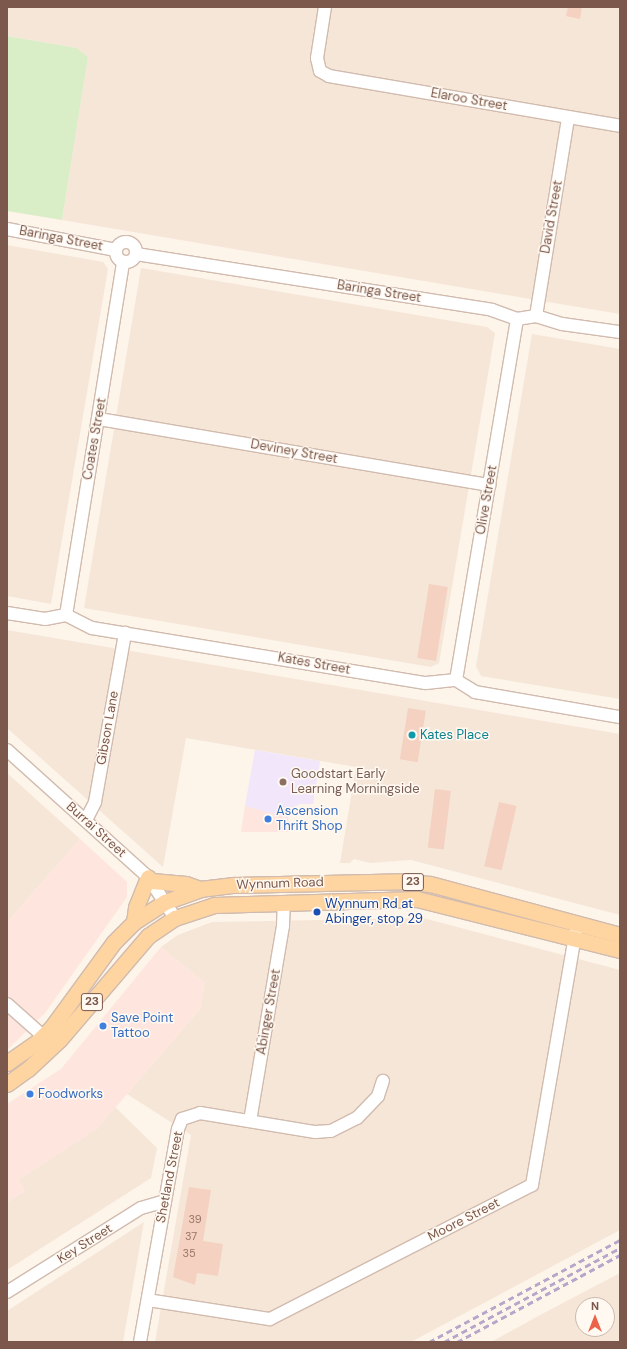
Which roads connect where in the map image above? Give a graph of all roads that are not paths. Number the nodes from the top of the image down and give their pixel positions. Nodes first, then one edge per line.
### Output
1 (325, 7) edge
2 (568, 118) junction
3 (620, 126) edge
4 (7, 228) edge
5 (116, 250) junction
6 (136, 254) junction
7 (123, 262) junction
8 (536, 316) junction
9 (517, 319) junction
10 (620, 332) edge
11 (99, 419) junction
12 (489, 485) junction
13 (7, 613) edge
14 (66, 615) junction
15 (125, 633) junction
16 (456, 680) junction
17 (620, 717) edge
18 (7, 750) edge
19 (86, 820) junction
20 (150, 879) junction
21 (200, 889) junction
22 (165, 902) junction
23 (284, 902) junction
24 (175, 918) junction
25 (134, 922) junction
26 (577, 924) junction
27 (620, 934) edge
28 (574, 939) junction
29 (620, 950) edge
30 (7, 1004) edge
31 (43, 1036) junction
32 (7, 1063) edge
33 (10, 1079) edge
34 (383, 1081) dead end
35 (250, 1121) junction
36 (165, 1201) junction
37 (7, 1292) edge
38 (148, 1300) junction
39 (140, 1342) edge

1 - 2 street, Elaroo Street
2 - 3 street, Elaroo Street
2 - 8 street, David Street
4 - 5 street, Baringa Street
5 - 6 street
5 - 7 street
6 - 7 street
6 - 9 street, Baringa Street
7 - 11 street, Coates Street
8 - 9 street, Baringa Street
8 - 10 street, Baringa Street
9 - 12 street, Olive Street
11 - 12 street, Deviney Street
11 - 14 street, Coates Street
12 - 16 street, Olive Street
13 - 14 street
14 - 15 street, Kates Street
15 - 16 street, Kates Street
15 - 19 street, Gibson Lane
16 - 17 street
18 - 19 street, Burrai Street
19 - 20 street, Burrai Street
20 - 21 main road
20 - 22 street, Burrai Street
20 - 25 main road
21 - 22 main road, Wynnum Road / 23
21 - 26 main road, Wynnum Road / 23
22 - 24 street, Burrai Street
22 - 25 main road, Wynnum Road / 23
23 - 24 main road, Wynnum Road / 23
23 - 28 main road, Wynnum Road / 23
23 - 35 street, Abinger Street
24 - 33 main road, Wynnum Road / 23
25 - 31 main road, Wynnum Road / 23
26 - 27 main road, Wynnum Road / 23
26 - 28 street, Moore Street
28 - 29 main road, Wynnum Road / 23
28 - 38 street, Moore Street
30 - 31 street
31 - 32 main road, Wynnum Road / 23
34 - 35 street, Shetland Street
35 - 36 street, Shetland Street
36 - 37 street, Key Street
36 - 38 street, Shetland Street
38 - 39 street, Shetland Street

